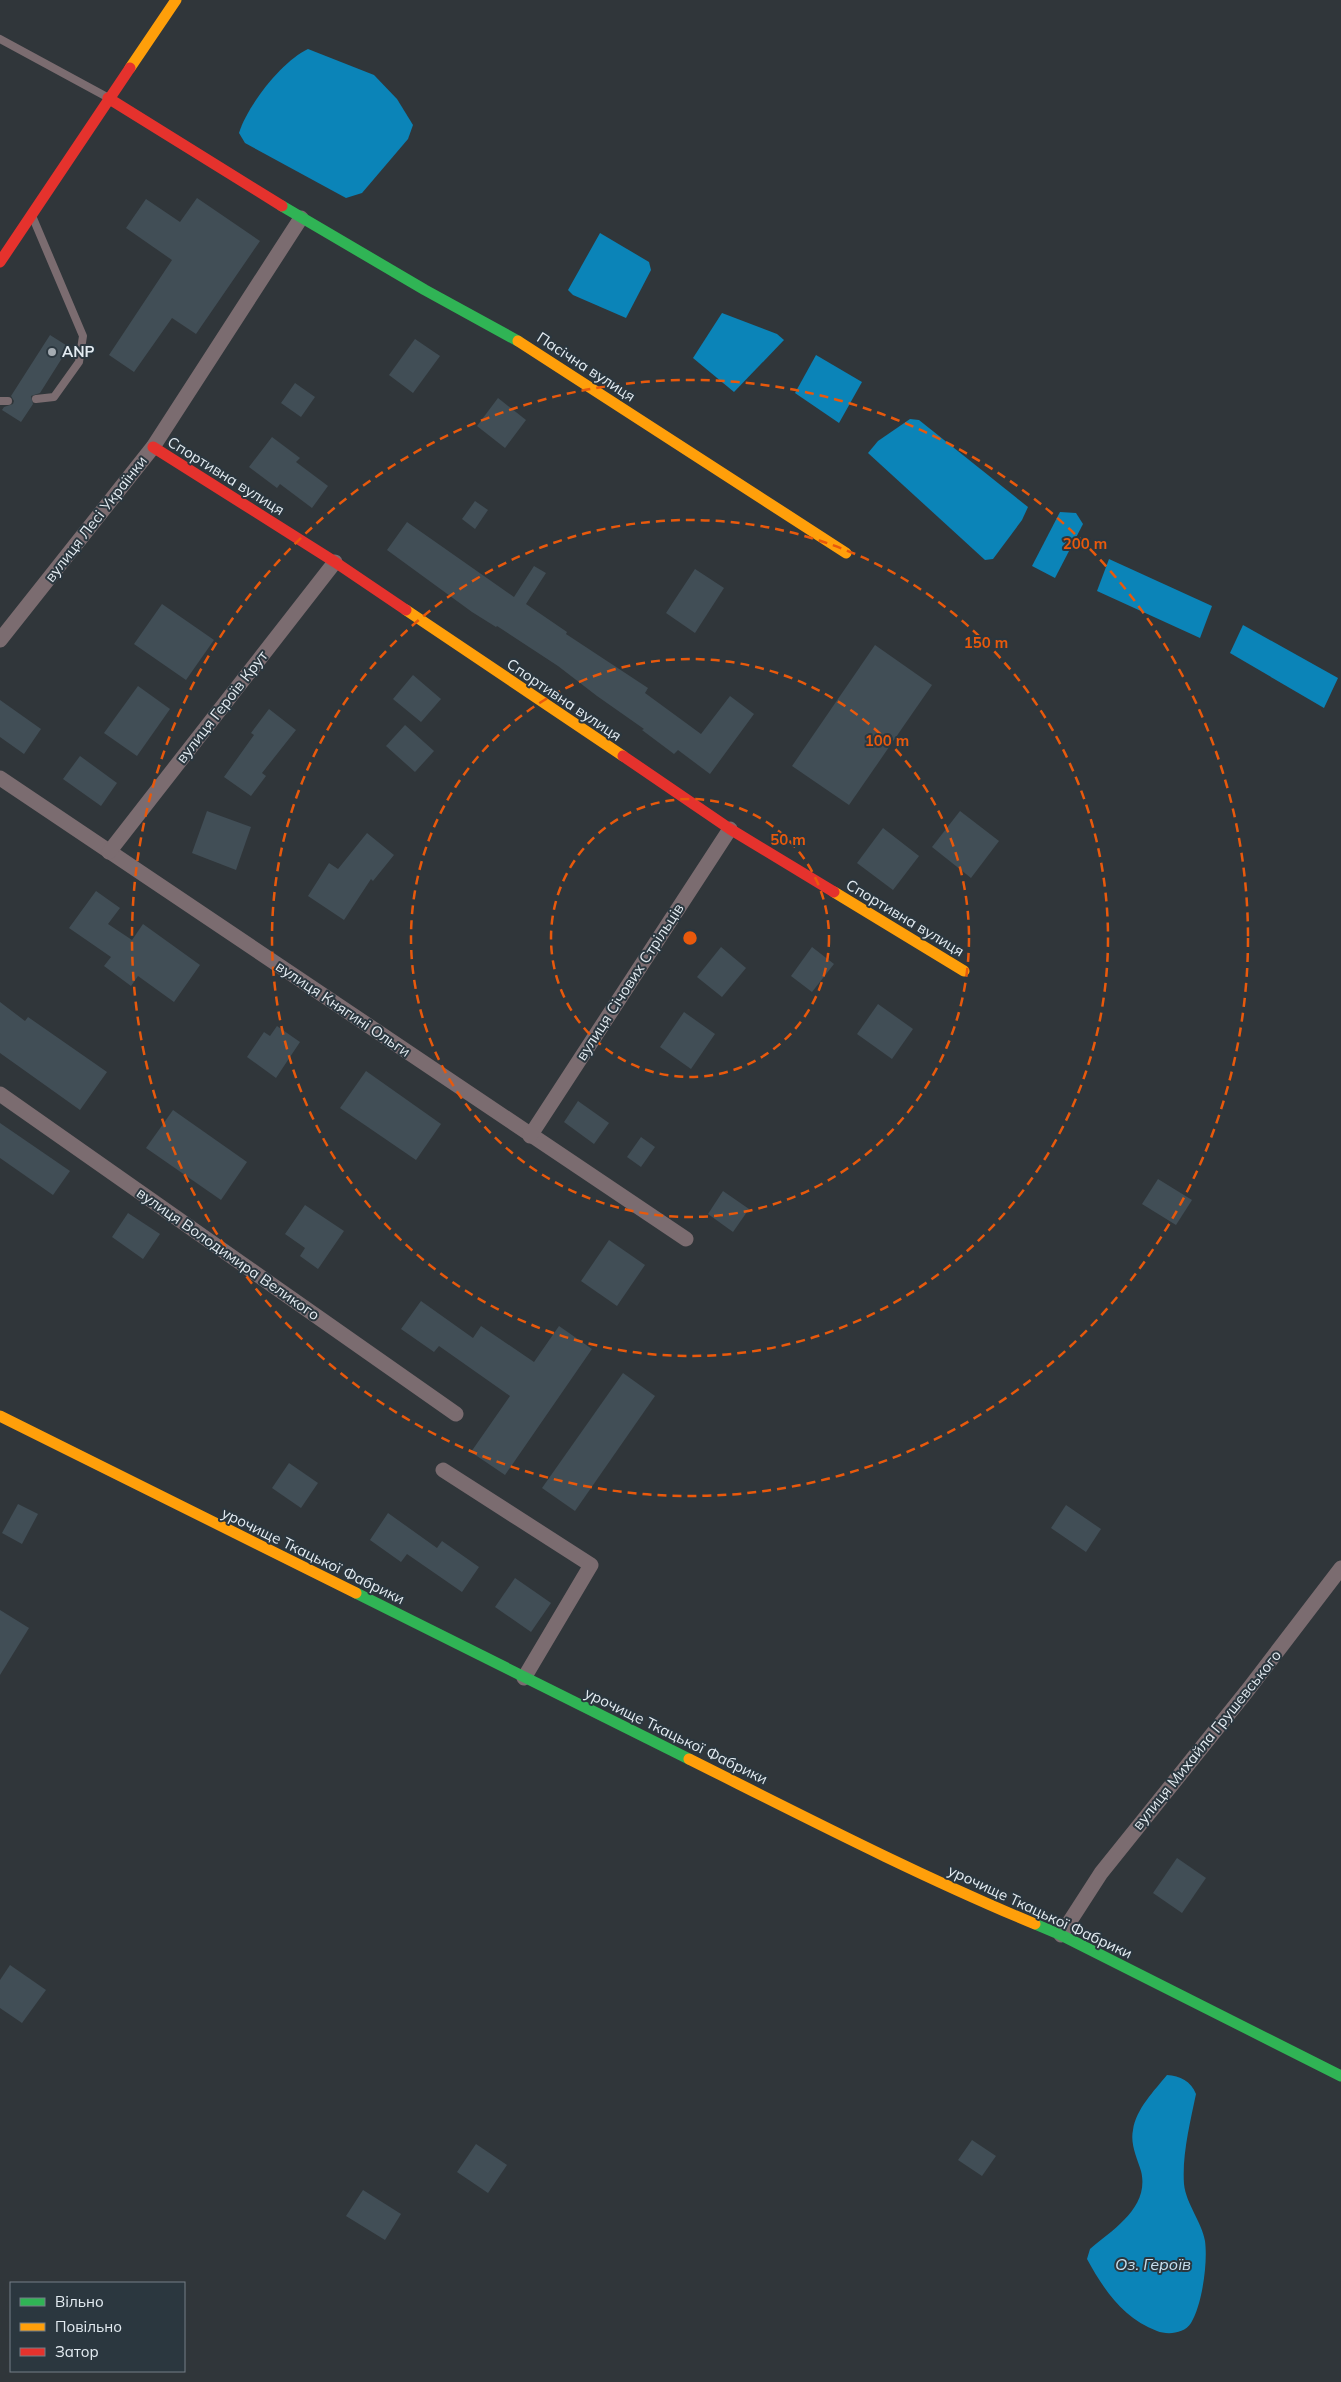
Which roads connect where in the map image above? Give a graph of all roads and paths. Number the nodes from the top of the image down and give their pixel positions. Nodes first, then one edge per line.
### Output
1 (176, 0) edge
2 (0, 39) edge
3 (108, 98) junction
4 (32, 214) junction
5 (301, 218) junction
6 (0, 262) edge
7 (36, 399) dead end
8 (153, 447) junction
9 (846, 553) dead end
10 (335, 562) junction
11 (0, 640) edge
12 (0, 778) edge
13 (730, 829) junction
14 (109, 852) junction
15 (964, 971) dead end
16 (0, 1094) edge
17 (530, 1136) junction
18 (686, 1239) dead end
19 (456, 1414) dead end
20 (0, 1416) edge
21 (443, 1470) dead end
22 (1341, 1568) edge
23 (524, 1678) junction
24 (1061, 1935) junction
25 (1341, 2076) edge

1 - 3 street
2 - 3 lane
3 - 4 street
3 - 5 street, Пасічна вулиця
4 - 6 street
4 - 7 lane
5 - 8 street, вулиця Лесі Українки
5 - 9 street, Пасічна вулиця
8 - 10 street, Спортивна вулиця
8 - 11 street, вулиця Лесі Українки
10 - 13 street, Спортивна вулиця
10 - 14 street, вулиця Героїв Крут
12 - 14 street, вулиця Княгині Ольги
13 - 15 street, Спортивна вулиця
13 - 17 street, вулиця Січових Стрільців
14 - 17 street, вулиця Княгині Ольги
16 - 19 street, вулиця Володимира Великого
17 - 18 street, вулиця Княгині Ольги
20 - 23 street, урочище Ткацької Фабрики
21 - 23 street
22 - 24 street, вулиця Михайла Грушевського
23 - 24 street, урочище Ткацької Фабрики
24 - 25 street, урочище Ткацької Фабрики

